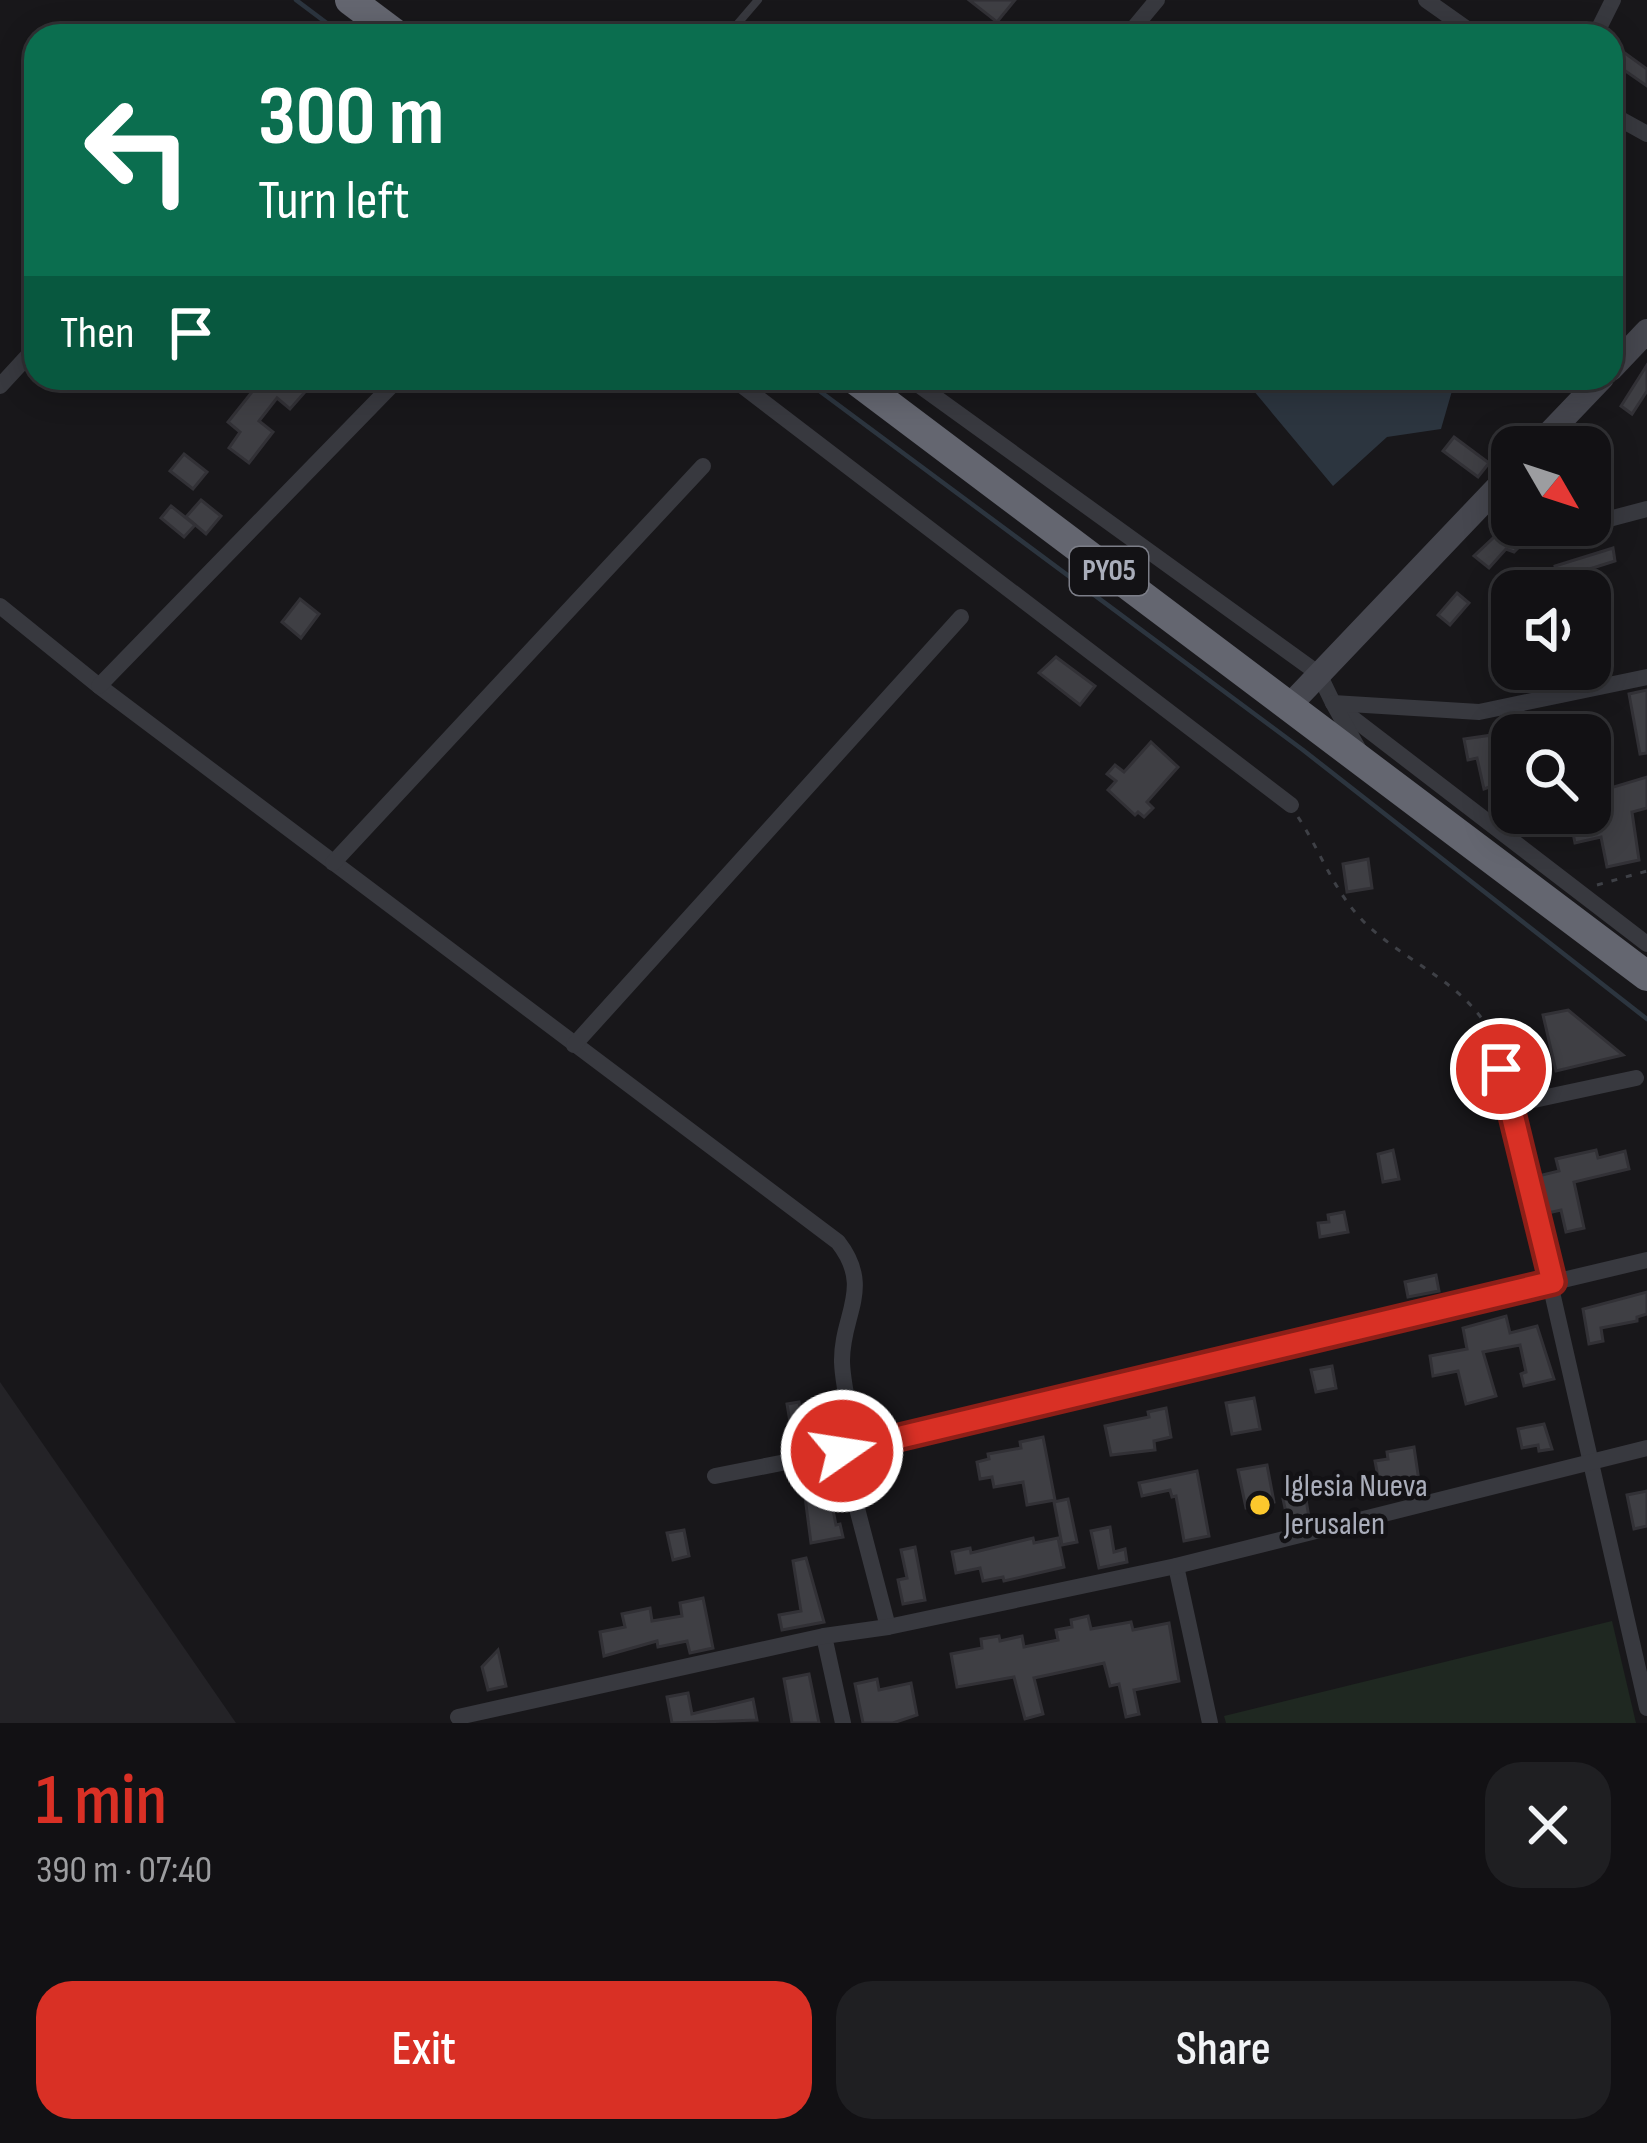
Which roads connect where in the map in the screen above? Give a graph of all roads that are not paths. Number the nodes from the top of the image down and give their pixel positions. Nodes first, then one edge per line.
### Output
1 (350, 0) edge
2 (758, 0) edge
3 (1157, 0) edge
4 (1426, 0) edge
5 (382, 24) edge
6 (737, 24) edge
7 (1137, 24) edge
8 (1460, 24) edge
9 (1647, 332) edge
10 (1623, 357) edge
11 (24, 360) edge
12 (0, 386) edge
13 (387, 390) edge
14 (748, 390) edge
15 (869, 390) edge
16 (926, 390) edge
17 (1591, 390) edge
18 (1556, 426) edge
19 (704, 466) dead end
20 (1491, 502) edge
21 (1647, 508) edge
22 (1611, 518) edge
23 (0, 606) edge
24 (961, 616) dead end
25 (1319, 674) junction
26 (1647, 677) edge
27 (100, 686) junction
28 (1333, 703) junction
29 (1289, 706) junction
30 (1366, 764) junction
31 (1291, 805) road end
32 (333, 863) junction
33 (1647, 944) edge
34 (1647, 976) edge
35 (574, 1046) junction
36 (1501, 1069) road end
37 (1636, 1078) dead end
38 (1510, 1105) junction
39 (1647, 1260) edge
40 (1553, 1282) junction
41 (1647, 1448) edge
42 (850, 1450) junction
43 (1593, 1459) junction
44 (715, 1476) dead end
45 (1176, 1566) junction
46 (888, 1627) junction
47 (824, 1636) junction
48 (1639, 1642) edge
49 (1647, 1708) edge
50 (502, 1715) edge
51 (458, 1717) dead end
52 (843, 1723) edge
53 (1210, 1723) edge

1 - 5 highway
2 - 6 lane
3 - 7 street
4 - 8 street
9 - 10 street
11 - 12 street
13 - 27 street
14 - 31 street
15 - 29 highway, PY05
16 - 25 street
17 - 18 street
19 - 32 street
20 - 25 street
21 - 22 street
23 - 27 street
24 - 35 street
25 - 28 street
25 - 29 street
26 - 28 street
27 - 32 street
28 - 30 street
28 - 33 street
29 - 30 highway, PY05
30 - 34 highway, PY05
32 - 35 street
35 - 42 street
36 - 38 street
37 - 38 street
38 - 40 street
39 - 40 street
40 - 42 street
40 - 43 street
41 - 43 street
42 - 44 street
42 - 46 street
43 - 45 street
43 - 48 street
45 - 46 street
45 - 53 street
46 - 47 street
47 - 50 street
47 - 52 street
48 - 49 street
50 - 51 street

